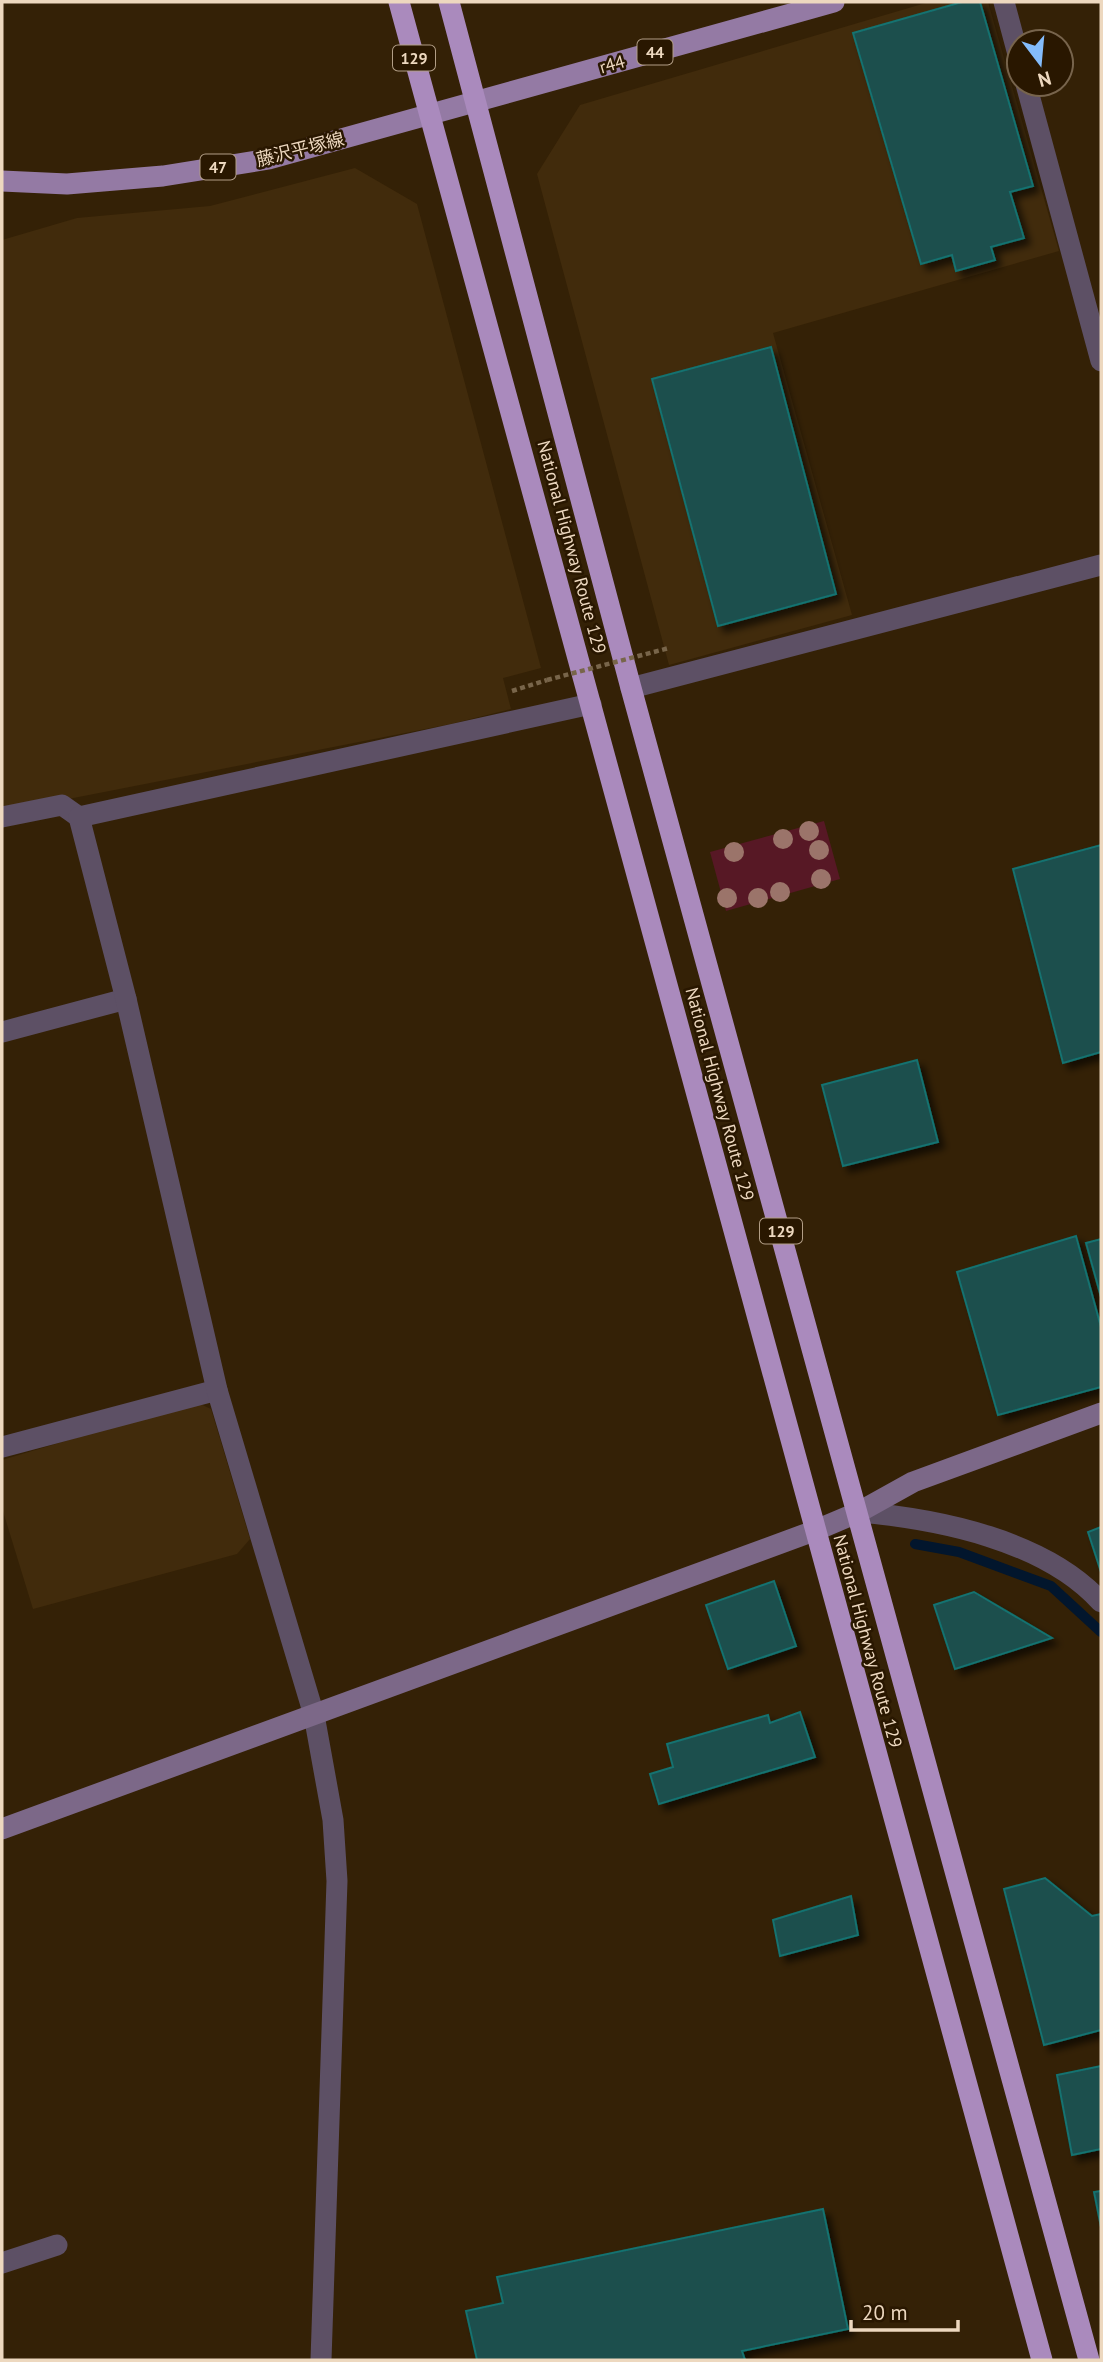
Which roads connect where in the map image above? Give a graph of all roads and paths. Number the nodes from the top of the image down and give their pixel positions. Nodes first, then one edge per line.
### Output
1 (399, 2) edge
2 (449, 2) edge
3 (834, 2) edge
4 (1004, 2) edge
5 (1011, 28) edge
6 (1030, 98) edge
7 (476, 102) junction
8 (430, 115) junction
9 (2, 181) edge
10 (1101, 361) edge
11 (1101, 565) edge
12 (669, 648) dead end
13 (547, 680) dead end
14 (631, 688) junction
15 (591, 704) junction
16 (2, 817) edge
17 (79, 817) junction
18 (126, 999) junction
19 (2, 1032) edge
20 (217, 1390) junction
21 (1101, 1413) edge
22 (2, 1447) edge
23 (859, 1512) junction
24 (814, 1531) junction
25 (1101, 1602) edge
26 (314, 1715) junction
27 (2, 1828) edge
28 (58, 2245) dead end
29 (2, 2263) edge
30 (321, 2360) edge
31 (1042, 2360) edge
32 (1089, 2360) edge

1 - 8 highway, National Highway Route 129 / 129
2 - 7 highway, National Highway Route 129 / 129
3 - 7 main road, r44 / 44
4 - 5 street
6 - 10 street
7 - 8 main road, r44 / 44
7 - 14 highway, National Highway Route 129 / 129
8 - 9 main road, 藤沢平塚線 / 47
8 - 15 highway, National Highway Route 129 / 129
11 - 14 street
12 - 13 path, bridge
14 - 23 highway, National Highway Route 129 / 129
15 - 17 street
15 - 24 highway, National Highway Route 129 / 129
16 - 17 street
17 - 18 street
18 - 19 street
18 - 20 street
20 - 22 street
20 - 26 street
21 - 23 street
23 - 24 street
23 - 25 street
23 - 32 highway, National Highway Route 129 / 129
24 - 26 street
24 - 31 highway, National Highway Route 129 / 129
26 - 27 street
26 - 30 street
28 - 29 street

